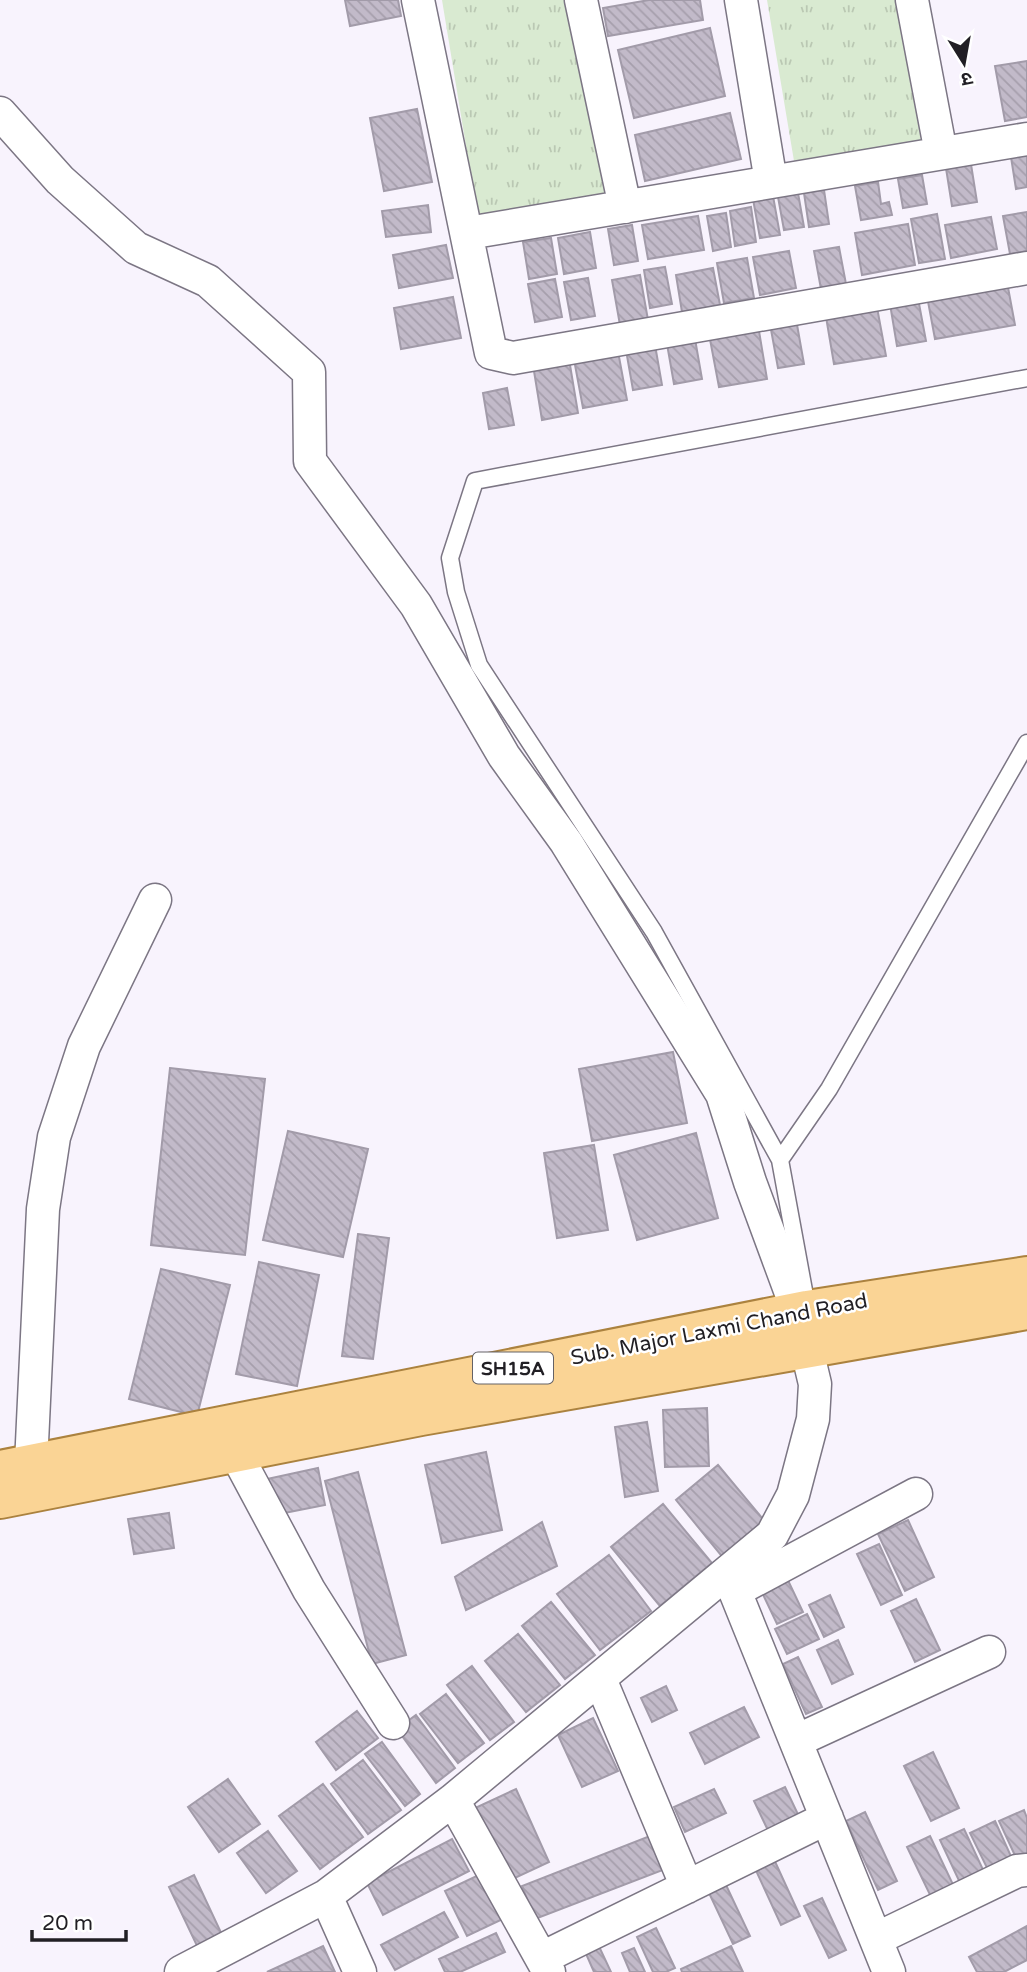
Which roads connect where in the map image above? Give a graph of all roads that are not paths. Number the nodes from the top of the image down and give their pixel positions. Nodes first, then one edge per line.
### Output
1 (418, 0) edge
2 (581, 0) edge
3 (741, 0) edge
4 (912, 0) edge
5 (0, 113) edge
6 (1027, 139) edge
7 (941, 153) junction
8 (771, 182) junction
9 (625, 207) junction
10 (468, 233) junction
11 (1027, 268) edge
12 (1027, 378) edge
13 (1027, 743) edge
14 (155, 900) dead end
15 (780, 1160) junction
16 (1022, 1287) edge
17 (803, 1311) junction
18 (807, 1350) junction
19 (235, 1452) junction
20 (15, 1467) edge
21 (916, 1494) dead end
22 (0, 1499) edge
23 (731, 1583) junction
24 (989, 1652) dead end
25 (600, 1679) junction
26 (393, 1723) dead end
27 (796, 1741) junction
28 (453, 1800) junction
29 (828, 1818) junction
30 (1027, 1870) edge
31 (687, 1887) junction
32 (326, 1896) junction
33 (878, 1938) junction
34 (546, 1965) edge
35 (181, 1972) edge
36 (360, 1972) edge
37 (889, 1972) edge

1 - 10 street
2 - 9 street
3 - 8 street
4 - 7 street
5 - 17 street
6 - 7 street
7 - 8 street
8 - 9 street
9 - 10 street
10 - 11 street
12 - 15 lane
13 - 15 lane
14 - 20 street
15 - 17 lane
16 - 17 main road, Sub. Major Laxmi Chand Road / SH15A
16 - 18 main road, Sub. Major Laxmi Chand Road / SH15A
17 - 18 street
17 - 20 main road, Sub. Major Laxmi Chand Road / SH15A
18 - 19 main road, Sub. Major Laxmi Chand Road / SH15A
18 - 23 street
19 - 22 main road, Sub. Major Laxmi Chand Road / SH15A
19 - 26 street
21 - 23 street
23 - 25 street
23 - 27 street
24 - 27 street
25 - 28 street
25 - 31 street
27 - 29 street
28 - 32 street
28 - 34 street
29 - 31 street
29 - 33 street
30 - 33 street
31 - 34 street
32 - 35 street
32 - 36 street
33 - 37 street

